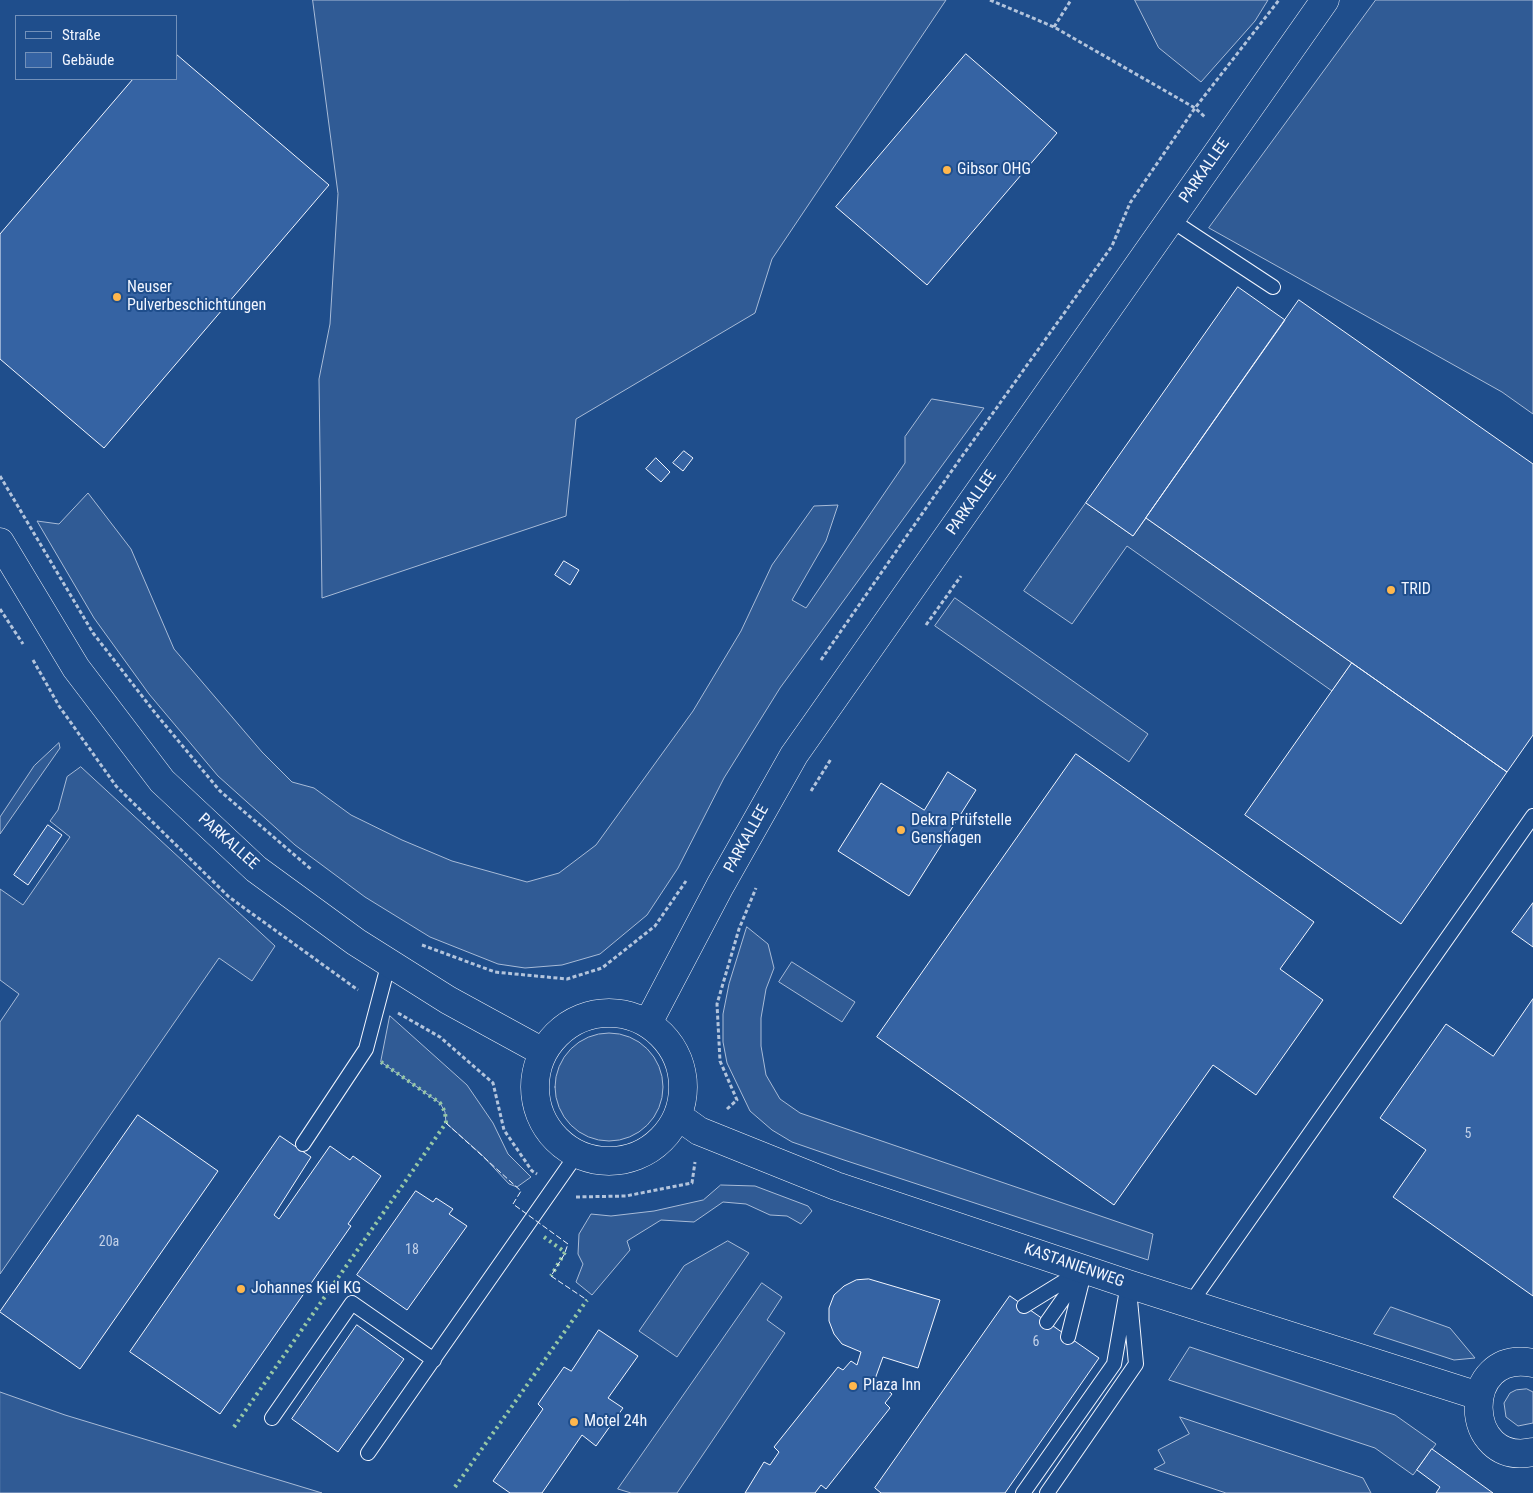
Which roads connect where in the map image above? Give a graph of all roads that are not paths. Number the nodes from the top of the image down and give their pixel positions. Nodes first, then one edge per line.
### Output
1 (1325, 0) edge
2 (1170, 220) junction
3 (1273, 287) dead end
4 (0, 542) edge
5 (1533, 816) edge
6 (389, 962) junction
7 (648, 1023) junction
8 (543, 1052) junction
9 (678, 1116) junction
10 (303, 1144) dead end
11 (577, 1154) junction
12 (1085, 1269) junction
13 (1128, 1284) junction
14 (1190, 1304) junction
15 (1024, 1306) dead end
16 (1048, 1322) dead end
17 (1068, 1337) dead end
18 (434, 1360) junction
19 (1533, 1363) edge
20 (1479, 1396) junction
21 (272, 1418) dead end
22 (1533, 1452) edge
23 (368, 1453) dead end
24 (1024, 1493) edge
25 (1046, 1493) edge

1 - 2 street, PARKALLEE
2 - 3 lane
2 - 7 street, PARKALLEE
4 - 6 street, PARKALLEE
5 - 14 lane
6 - 8 street, PARKALLEE
6 - 10 lane
7 - 8 street
7 - 9 street
8 - 11 street
9 - 11 street
9 - 12 street, KASTANIENWEG
11 - 18 lane
12 - 13 street, KASTANIENWEG
12 - 15 lane
12 - 16 lane
12 - 17 lane
13 - 14 street, KASTANIENWEG
13 - 24 lane
13 - 25 lane
14 - 20 street, KASTANIENWEG
18 - 21 lane
18 - 23 lane
19 - 20 street
20 - 22 street

